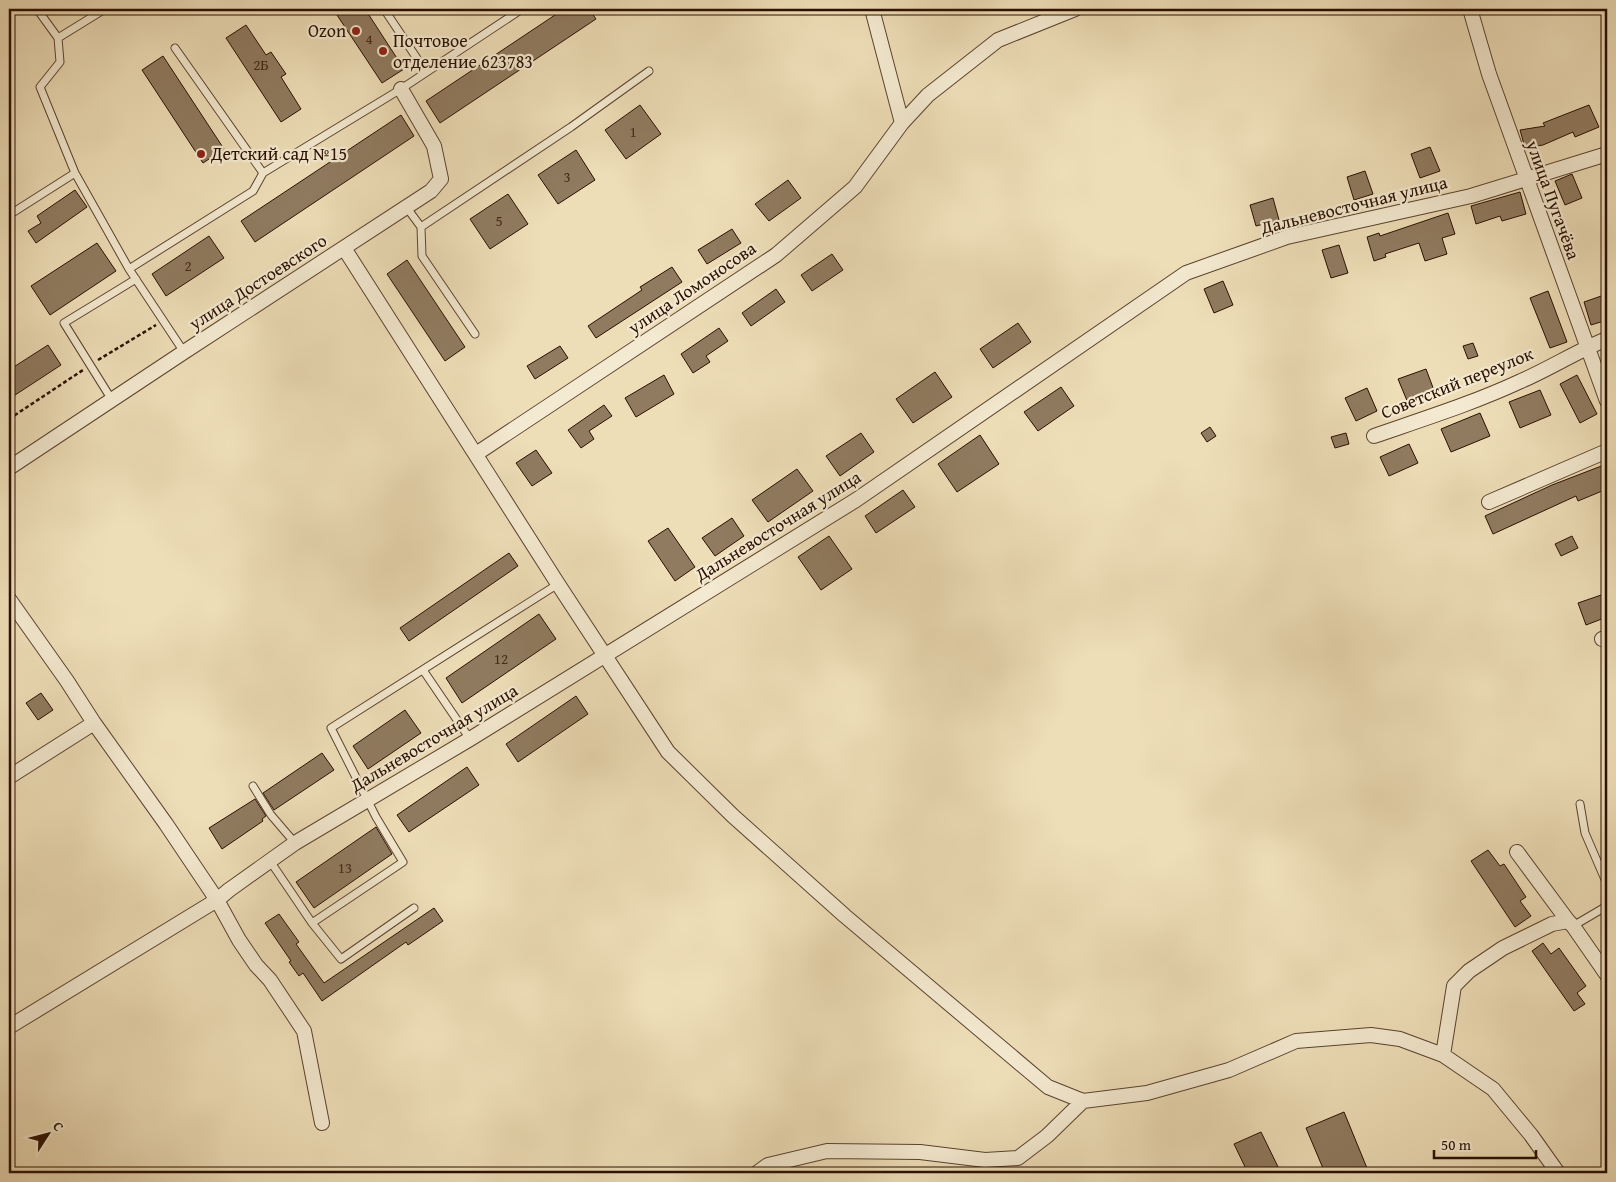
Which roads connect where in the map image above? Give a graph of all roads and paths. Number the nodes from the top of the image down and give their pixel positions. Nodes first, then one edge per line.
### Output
1 (13, 9) edge
2 (37, 9) edge
3 (105, 9) edge
4 (384, 9) edge
5 (522, 9) edge
6 (872, 9) edge
7 (1075, 9) edge
8 (1470, 9) edge
9 (9, 12) edge
10 (58, 38) junction
11 (175, 48) dead end
12 (648, 71) dead end
13 (426, 72) junction
14 (401, 89) junction
15 (902, 123) junction
16 (1607, 154) edge
17 (75, 173) junction
18 (263, 173) junction
19 (1526, 179) junction
20 (407, 208) junction
21 (9, 215) edge
22 (421, 227) junction
23 (344, 248) junction
24 (130, 269) junction
25 (136, 279) junction
26 (475, 334) dead end
27 (1607, 338) edge
28 (1586, 347) junction
29 (184, 352) junction
30 (112, 400) junction
31 (1607, 401) edge
32 (1374, 436) dead end
33 (1607, 451) edge
34 (476, 454) junction
35 (9, 468) edge
36 (1489, 502) dead end
37 (558, 584) junction
38 (9, 599) edge
39 (604, 655) junction
40 (423, 670) junction
41 (94, 723) junction
42 (470, 739) junction
43 (9, 777) edge
44 (253, 786) dead end
45 (368, 800) junction
46 (1580, 804) dead end
47 (295, 842) junction
48 (1517, 852) dead end
49 (270, 861) junction
50 (1607, 884) edge
51 (217, 900) junction
52 (1607, 906) edge
53 (414, 908) dead end
54 (312, 923) junction
55 (1571, 924) junction
56 (1607, 975) edge
57 (9, 1027) edge
58 (1443, 1054) junction
59 (1083, 1101) junction
60 (322, 1123) dead end
61 (757, 1173) edge
62 (1558, 1173) edge

1 - 9 lane
2 - 10 lane
3 - 10 lane
4 - 13 lane
5 - 13 lane
6 - 15 street
7 - 15 street, улица Ломоносова
8 - 19 street, улица Пугачёва
10 - 17 lane
11 - 18 lane
12 - 22 lane
13 - 14 lane
14 - 18 lane
14 - 20 street, улица Достоевского
15 - 34 street, улица Ломоносова
16 - 19 street, Дальневосточная улица
17 - 21 lane
17 - 24 lane
18 - 24 lane
19 - 28 street, улица Пугачёва
19 - 39 street, Дальневосточная улица
20 - 22 lane
20 - 23 street, улица Достоевского
22 - 26 lane
23 - 29 street, улица Достоевского
23 - 34 street
24 - 25 lane
25 - 29 lane
25 - 30 lane
27 - 28 street, Советский переулок
28 - 31 street, улица Пугачёва
28 - 32 street, Советский переулок
29 - 30 street, улица Достоевского
30 - 35 street, улица Достоевского
33 - 36 street
34 - 37 street
37 - 39 street
37 - 40 lane
38 - 41 street
39 - 42 street, Дальневосточная улица
39 - 59 street
40 - 42 lane
40 - 45 lane
41 - 43 street
41 - 51 street
42 - 45 street, Дальневосточная улица
44 - 47 lane
45 - 47 street, Дальневосточная улица
45 - 54 lane
46 - 50 lane
47 - 49 street, Дальневосточная улица
48 - 55 street
49 - 51 street, Дальневосточная улица
49 - 54 lane
51 - 57 street, Дальневосточная улица
51 - 60 street
52 - 55 lane
53 - 54 lane
55 - 56 street
55 - 58 street
58 - 59 street
58 - 62 street
59 - 61 street

